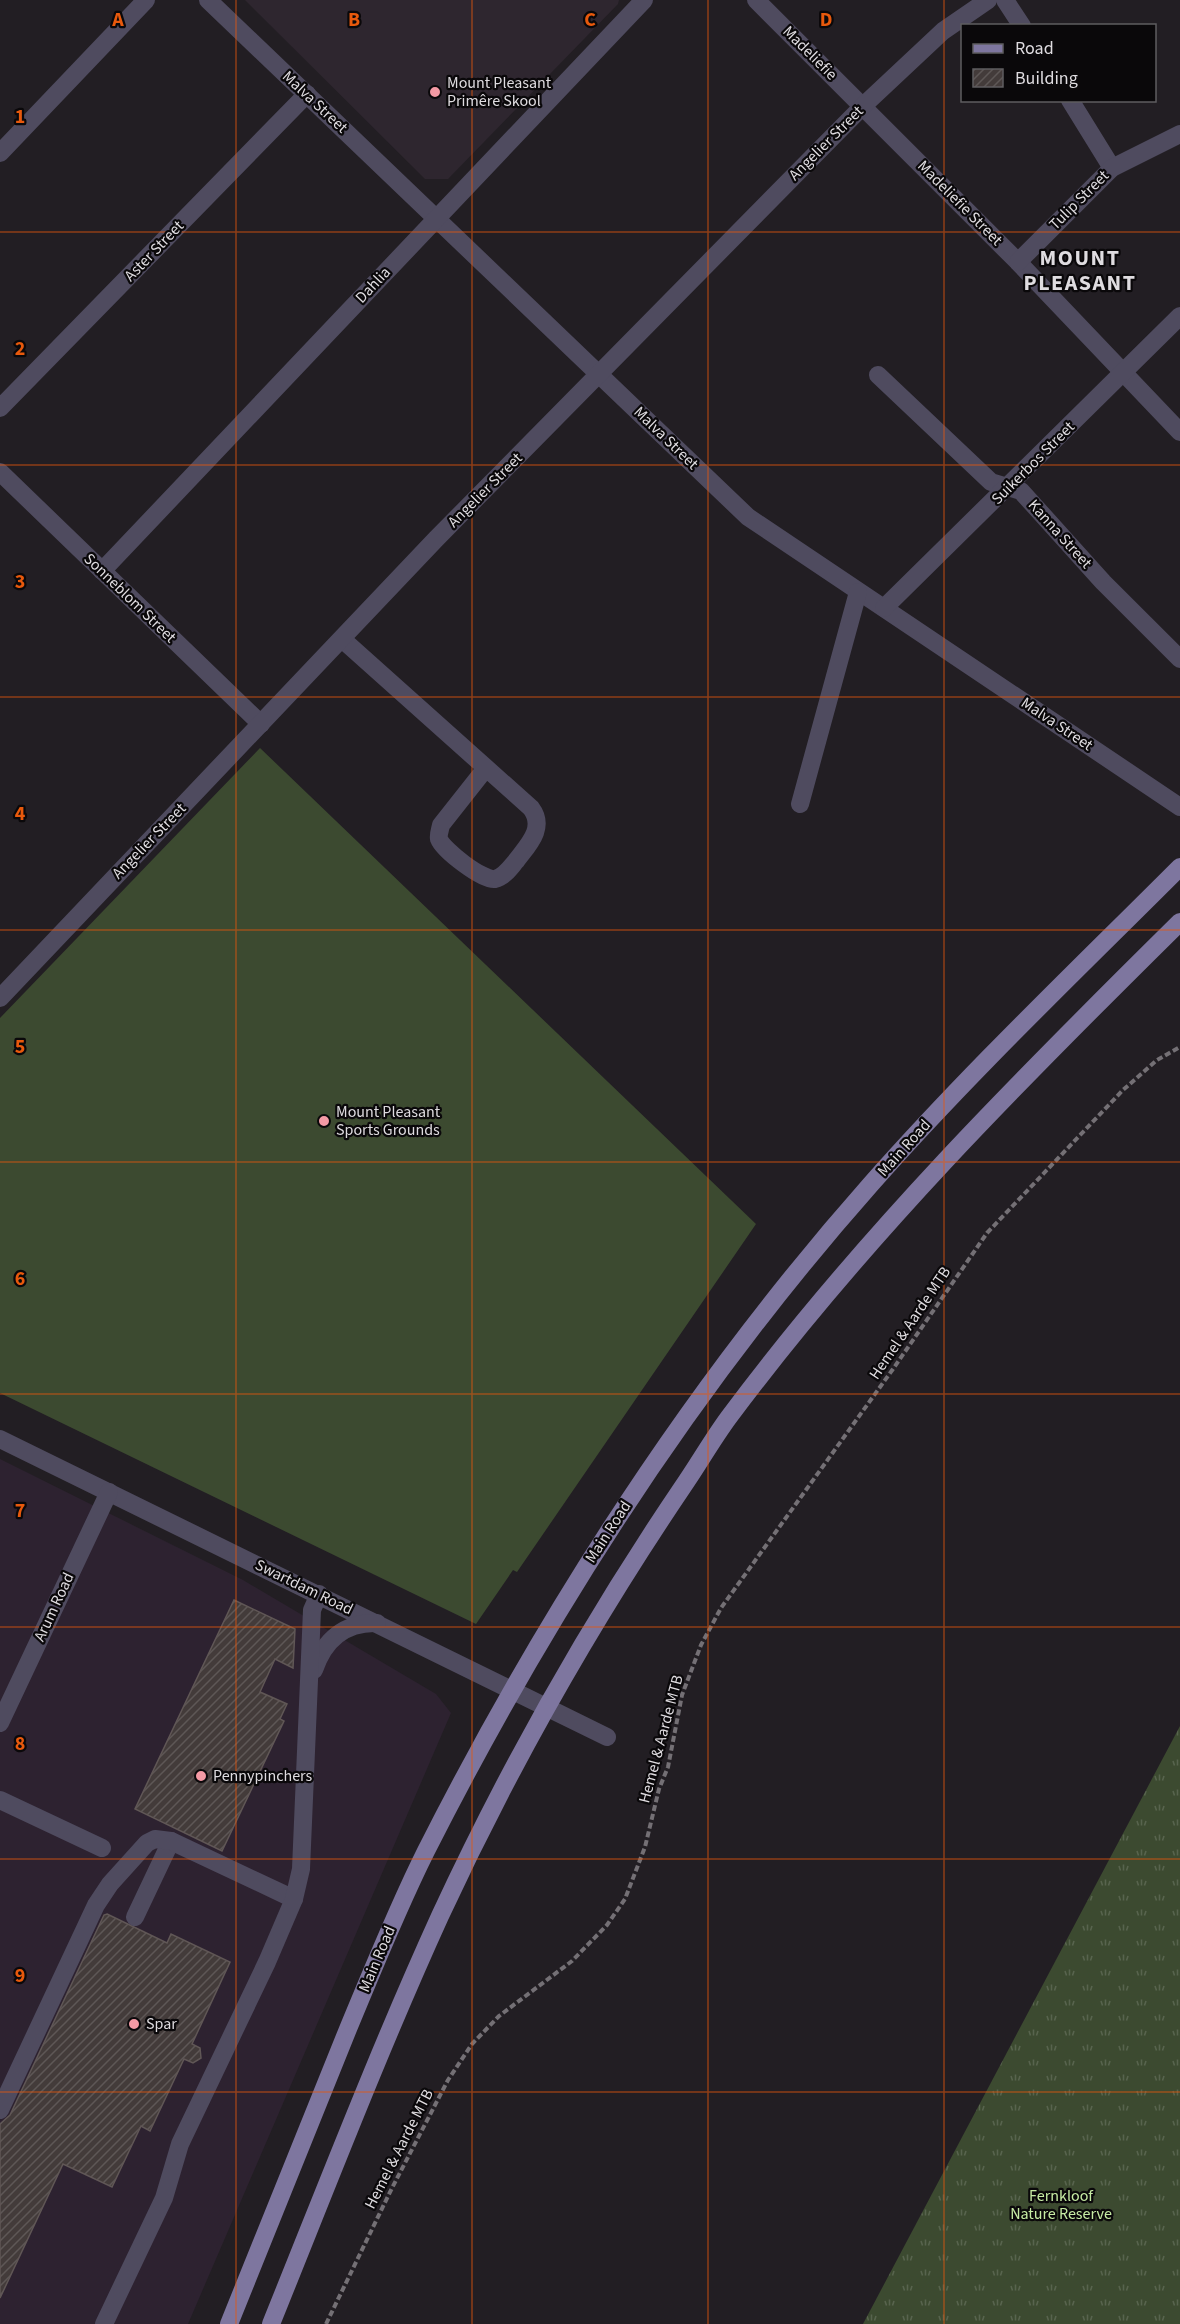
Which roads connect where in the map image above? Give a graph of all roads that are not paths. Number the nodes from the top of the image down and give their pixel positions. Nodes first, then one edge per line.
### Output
1 (146, 0) edge
2 (208, 0) edge
3 (756, 0) edge
4 (988, 0) edge
5 (1005, 0) edge
6 (643, 1) edge
7 (1021, 24) edge
8 (307, 94) junction
9 (1071, 102) edge
10 (863, 106) junction
11 (1180, 134) edge
12 (0, 153) edge
13 (1112, 168) junction
14 (437, 217) junction
15 (1018, 262) junction
16 (1180, 316) edge
17 (1124, 372) junction
18 (600, 374) junction
19 (878, 375) dead end
20 (0, 408) edge
21 (1180, 432) edge
22 (0, 472) edge
23 (1009, 488) junction
24 (102, 571) junction
25 (858, 592) junction
26 (885, 608) junction
27 (342, 639) junction
28 (1180, 659) edge
29 (261, 724) junction
30 (486, 768) junction
31 (800, 804) dead end
32 (1180, 807) edge
33 (1180, 867) edge
34 (1180, 922) edge
35 (0, 998) edge
36 (0, 1439) edge
37 (109, 1492) junction
38 (319, 1594) junction
39 (379, 1623) junction
40 (311, 1681) junction
41 (511, 1689) junction
42 (547, 1707) junction
43 (0, 1723) edge
44 (607, 1737) dead end
45 (0, 1800) edge
46 (171, 1841) junction
47 (102, 1848) dead end
48 (294, 1899) junction
49 (135, 1917) dead end
50 (0, 2110) edge
51 (104, 2324) edge
52 (229, 2324) edge
53 (271, 2324) edge

1 - 12 street
2 - 8 street, Malva Street
3 - 10 street, Madeliefie
4 - 10 street, Angelier Street
5 - 7 street
6 - 14 street, Dahlia
8 - 14 street, Malva Street
8 - 20 street, Aster Street
9 - 13 street
10 - 15 street, Madeliefie Street
10 - 18 street, Angelier Street
11 - 13 street, Tulip Street
13 - 15 street, Tulip Street
14 - 18 street, Malva Street
14 - 24 street, Dahlia
15 - 17 street, Madeliefie Street
16 - 17 street, Suikerbos Street
17 - 21 street, Madeliefie Street
17 - 23 street, Suikerbos Street
18 - 25 street, Malva Street
18 - 27 street, Angelier Street
19 - 23 street, Kanna Street
22 - 24 street, Sonneblom Street
23 - 26 street, Suikerbos Street
23 - 28 street, Kanna Street
24 - 29 street, Sonneblom Street
25 - 26 street, Malva Street
25 - 31 street
26 - 32 street, Malva Street
27 - 29 street, Angelier Street
27 - 30 street
29 - 35 street, Angelier Street
30 - 30 street
33 - 41 main road, Main Road
34 - 42 main road
36 - 37 street, Swartdam Road
37 - 38 street, Swartdam Road
37 - 43 street, Arum Road
38 - 39 street, Swartdam Road
38 - 40 street
39 - 40 street
39 - 41 street, Swartdam Road
40 - 48 street
41 - 42 street, Swartdam Road
41 - 52 main road, Main Road
42 - 44 street, Swartdam Road
42 - 53 main road
45 - 47 street
46 - 48 street
46 - 49 street
46 - 50 street
48 - 51 street

